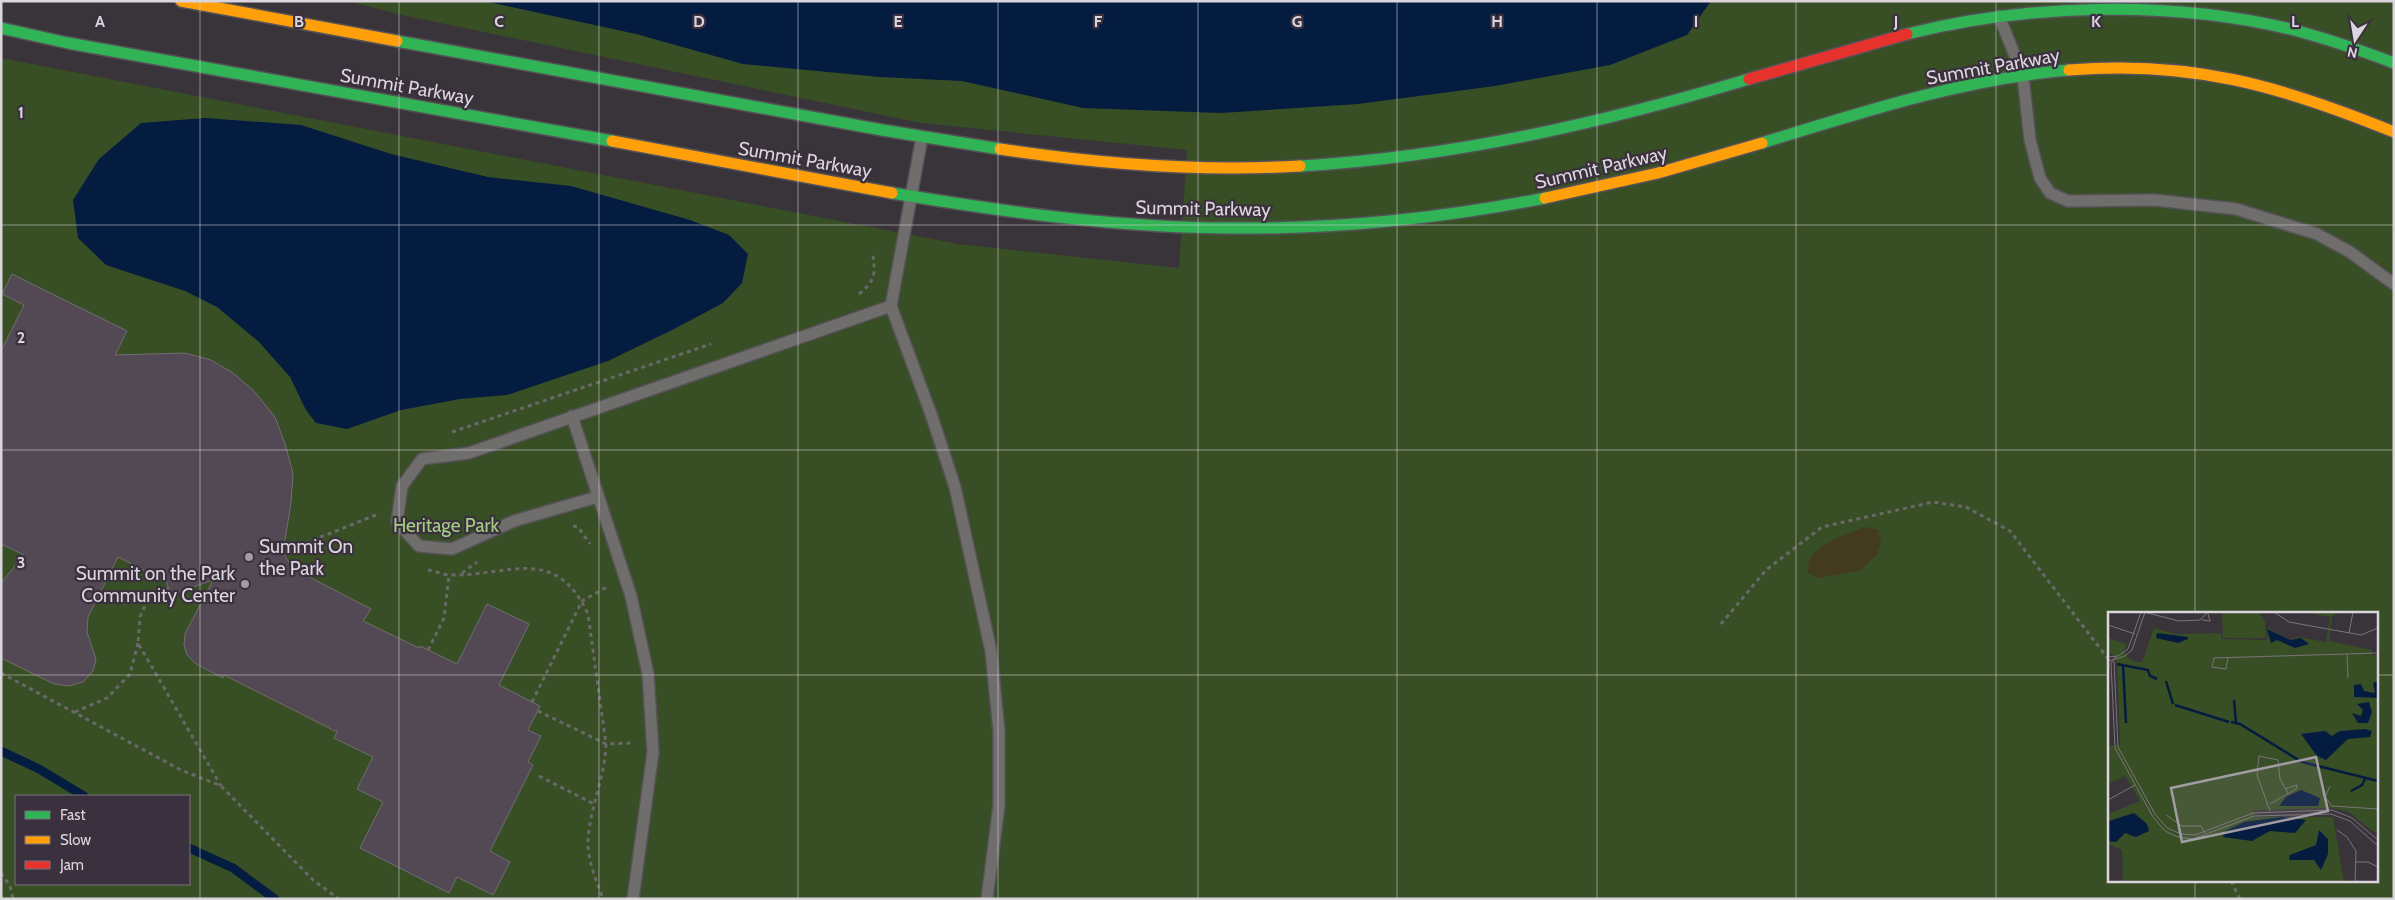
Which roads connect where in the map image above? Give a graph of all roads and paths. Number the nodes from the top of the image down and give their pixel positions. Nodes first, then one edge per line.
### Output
1 (181, 1) edge
2 (1999, 16) junction
3 (1, 28) edge
4 (2394, 63) edge
5 (2022, 76) junction
6 (2394, 132) edge
7 (922, 137) junction
8 (911, 197) junction
9 (2394, 284) edge
10 (891, 306) junction
11 (572, 416) junction
12 (597, 496) junction
13 (376, 515) dead end
14 (569, 526) dead end
15 (591, 545) dead end
16 (283, 552) dead end
17 (483, 558) dead end
18 (461, 574) dead end
19 (449, 575) dead end
20 (602, 579) dead end
21 (169, 588) dead end
22 (1721, 624) dead end
23 (138, 643) junction
24 (428, 650) dead end
25 (2108, 659) edge
26 (1, 673) edge
27 (532, 702) dead end
28 (538, 711) dead end
29 (76, 712) junction
30 (652, 742) junction
31 (539, 776) dead end
32 (221, 786) junction
33 (594, 804) dead end
34 (1, 873) edge
35 (2232, 882) edge
36 (12, 899) edge
37 (339, 899) edge
38 (633, 899) edge
39 (987, 899) edge
40 (2240, 899) edge

1 - 7 street
2 - 4 street
2 - 5 lane
2 - 7 street
3 - 8 street, Summit Parkway
5 - 6 street, Summit Parkway
5 - 8 street, Summit Parkway
5 - 9 lane
7 - 8 lane
8 - 10 lane
10 - 11 lane
10 - 39 lane
11 - 12 lane
11 - 12 lane
12 - 30 lane
13 - 16 path
14 - 15 path
17 - 18 path
19 - 24 path
20 - 27 path
21 - 23 path
22 - 25 path
23 - 29 path
23 - 32 path
26 - 29 path
28 - 30 path
29 - 32 path
30 - 38 lane
31 - 33 path
32 - 37 path
34 - 36 path
35 - 40 path

